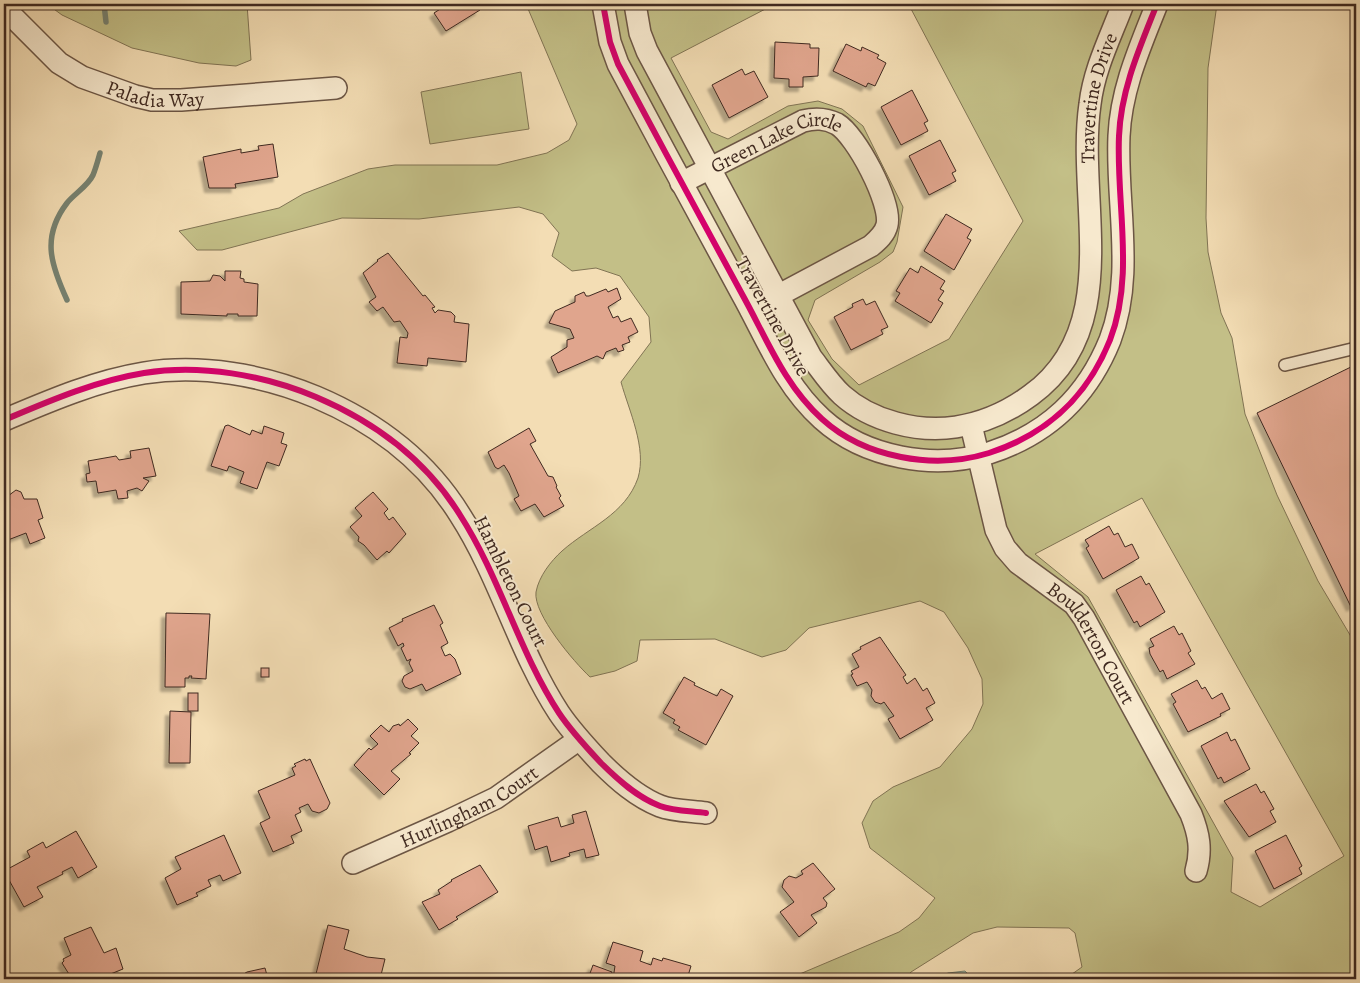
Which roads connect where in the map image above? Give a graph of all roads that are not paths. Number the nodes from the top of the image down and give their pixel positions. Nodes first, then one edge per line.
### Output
1 (603, 4) edge
2 (635, 4) edge
3 (1123, 4) edge
4 (1157, 4) edge
5 (4, 8) edge
6 (336, 88) dead end
7 (709, 169) junction
8 (681, 182) junction
9 (778, 296) junction
10 (751, 310) junction
11 (1356, 348) edge
12 (1285, 365) dead end
13 (4, 420) edge
14 (972, 425) junction
15 (979, 456) junction
16 (578, 740) junction
17 (706, 813) dead end
18 (352, 863) dead end
19 (1196, 871) dead end

1 - 8 street, Travertine Drive
2 - 7 street, Travertine Drive
3 - 14 street, Travertine Drive
4 - 15 street, Travertine Drive
5 - 6 street, Paladia Way
7 - 8 street, Green Lake Circle
7 - 9 street, Travertine Drive
7 - 9 street, Green Lake Circle
8 - 10 street, Travertine Drive
9 - 10 street, Green Lake Circle
9 - 14 street, Travertine Drive
10 - 15 street, Travertine Drive
11 - 12 lane
13 - 16 street, Hambleton Court
14 - 15 street, Boulderton Court
15 - 19 street, Boulderton Court
16 - 17 street, Hambleton Court
16 - 18 street, Hurlingham Court

